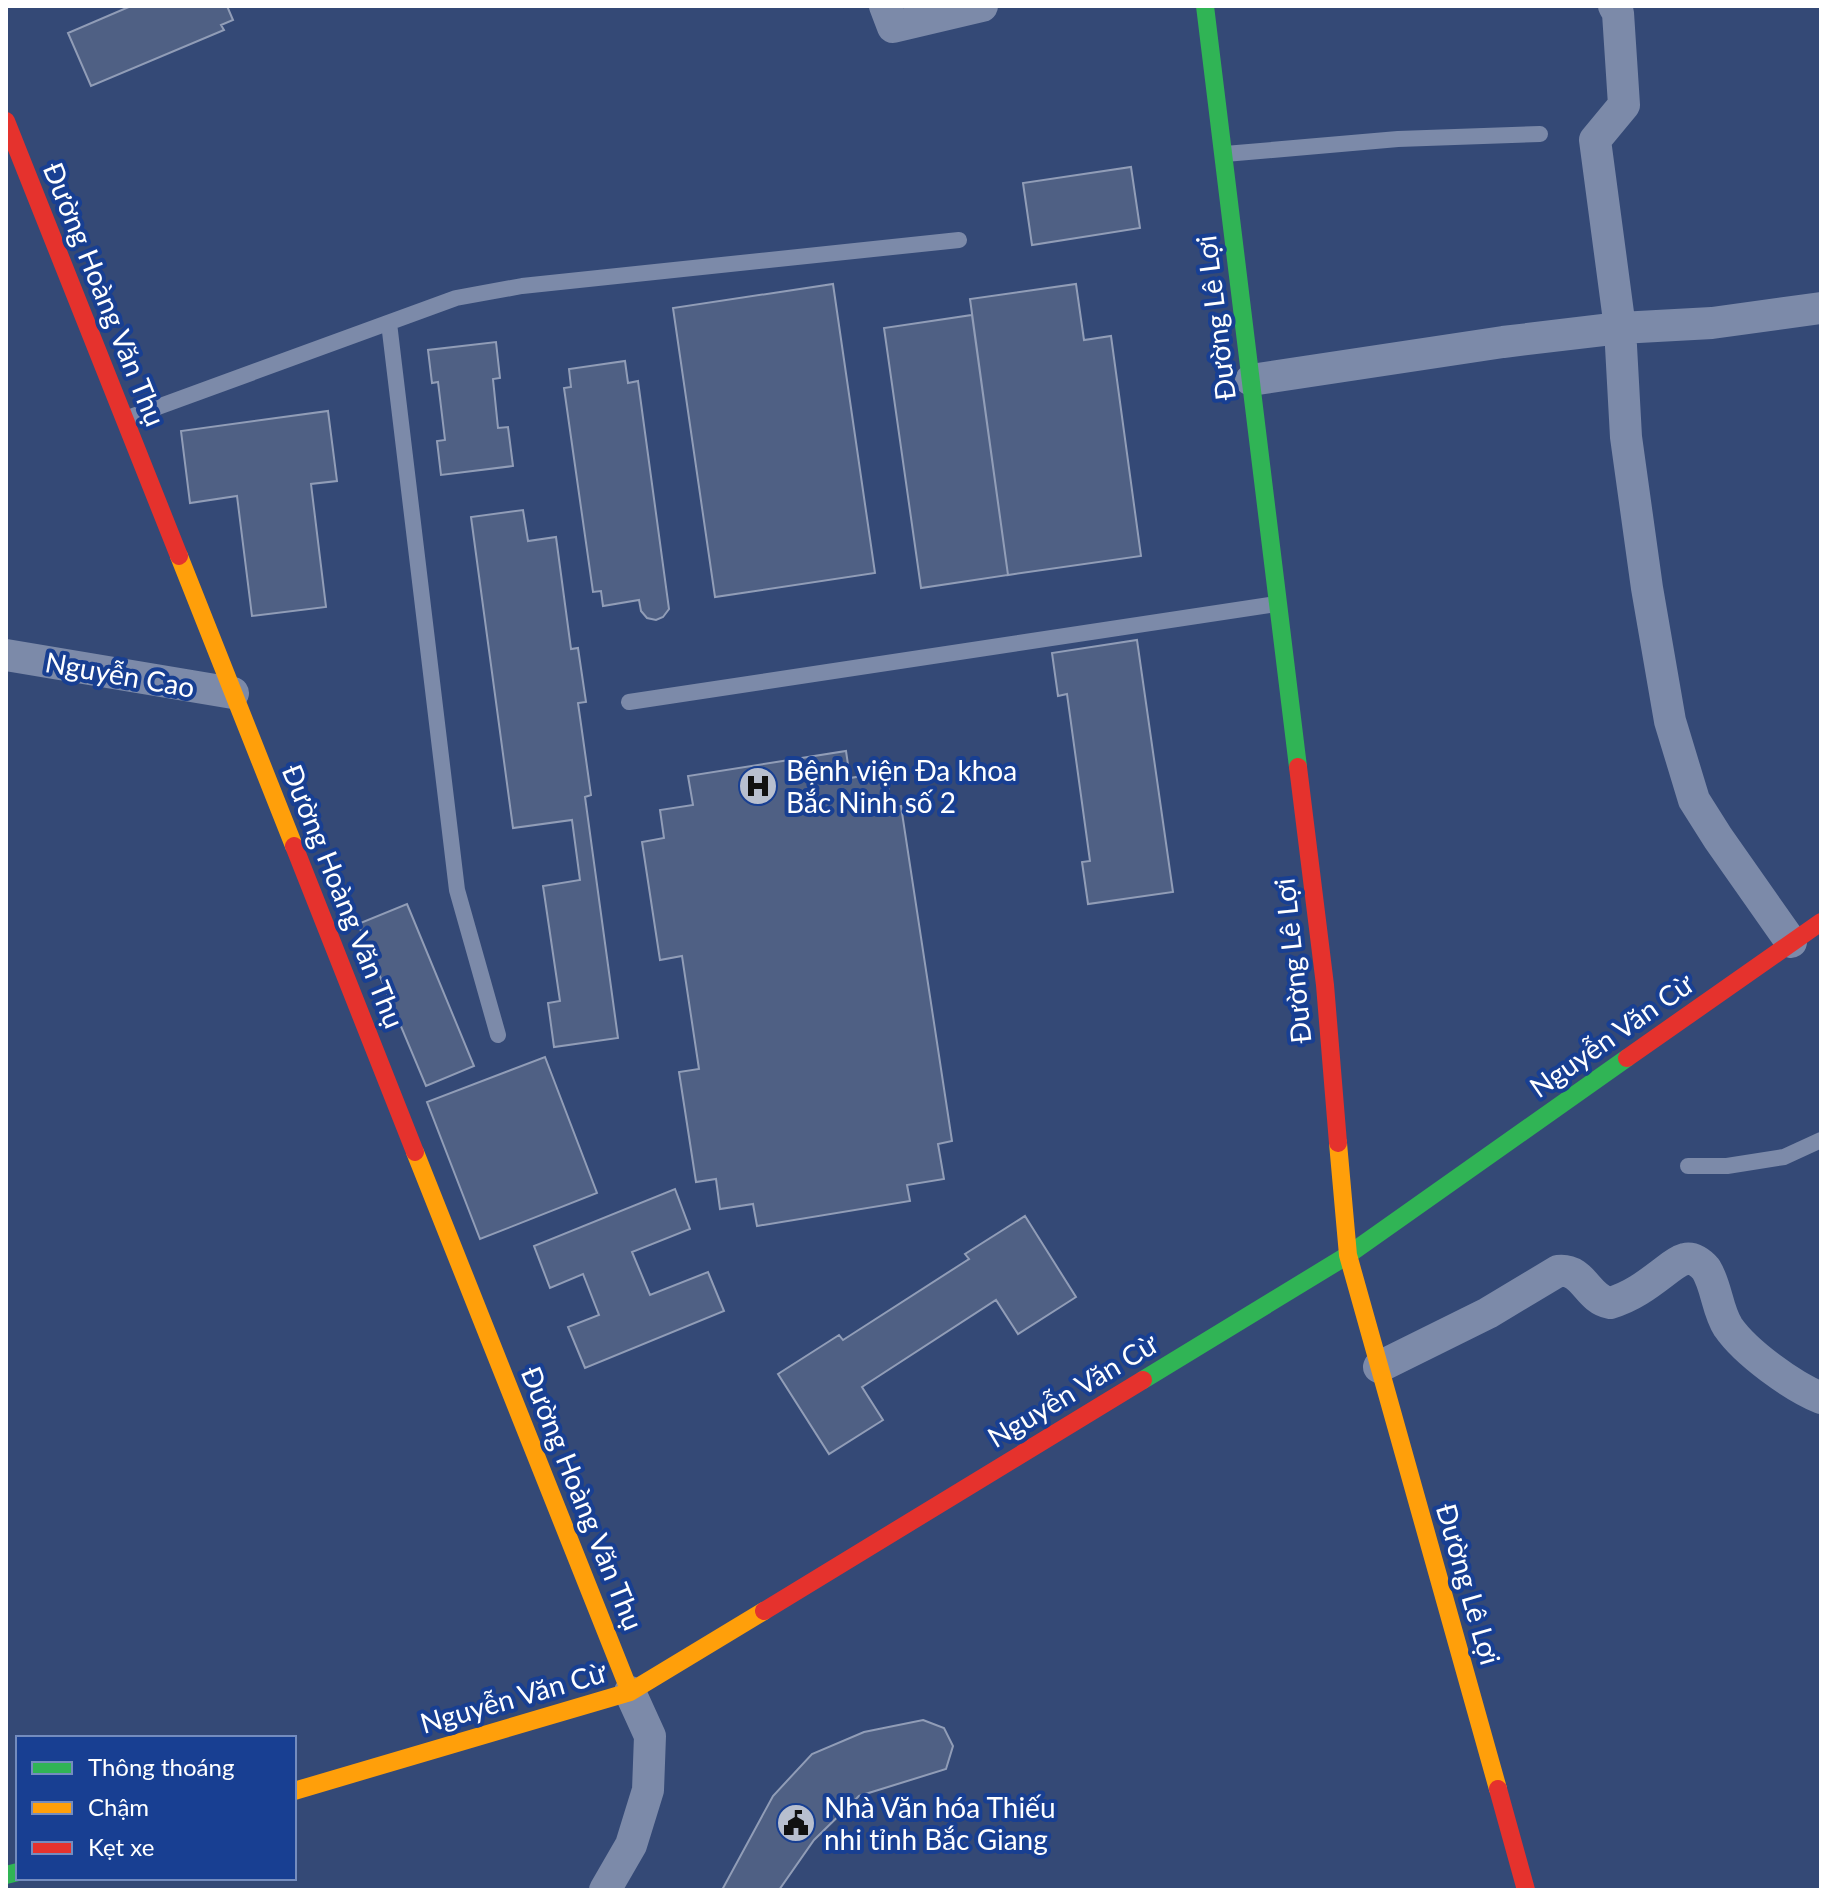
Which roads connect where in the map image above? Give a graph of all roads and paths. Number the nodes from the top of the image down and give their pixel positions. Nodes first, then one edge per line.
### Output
1 (885, 6) edge
2 (982, 6) edge
3 (1205, 6) edge
4 (1614, 6) edge
5 (6, 121) edge
6 (1540, 134) dead end
7 (1223, 155) junction
8 (959, 240) dead end
9 (1821, 308) edge
10 (389, 323) junction
11 (1620, 328) junction
12 (1251, 380) junction
13 (125, 419) junction
14 (1278, 604) junction
15 (6, 655) edge
16 (233, 693) junction
17 (629, 702) dead end
18 (1821, 922) edge
19 (1791, 942) junction
20 (498, 1035) dead end
21 (1821, 1140) edge
22 (1688, 1166) dead end
23 (1348, 1255) junction
24 (1379, 1367) junction
25 (1821, 1398) edge
26 (630, 1692) junction
27 (296, 1790) edge
28 (605, 1890) edge
29 (1526, 1890) edge

1 - 2 street
3 - 7 street, Đường Lê Lợi
4 - 11 street
5 - 13 street, Đường Hoàng Văn Thụ
6 - 7 lane
7 - 12 street, Đường Lê Lợi
8 - 10 lane
9 - 11 street
10 - 13 lane
10 - 20 lane
11 - 12 street
11 - 19 street
12 - 14 street, Đường Lê Lợi
13 - 16 street, Đường Hoàng Văn Thụ
14 - 17 lane
14 - 23 street, Đường Lê Lợi
15 - 16 street, Nguyễn Cao
16 - 26 street, Đường Hoàng Văn Thụ
18 - 19 street, Nguyễn Văn Cừ
19 - 23 street, Nguyễn Văn Cừ
21 - 22 lane
23 - 24 street, Đường Lê Lợi
23 - 26 street, Nguyễn Văn Cừ
24 - 25 street
24 - 29 street, Đường Lê Lợi
26 - 27 street, Nguyễn Văn Cừ
26 - 28 street

